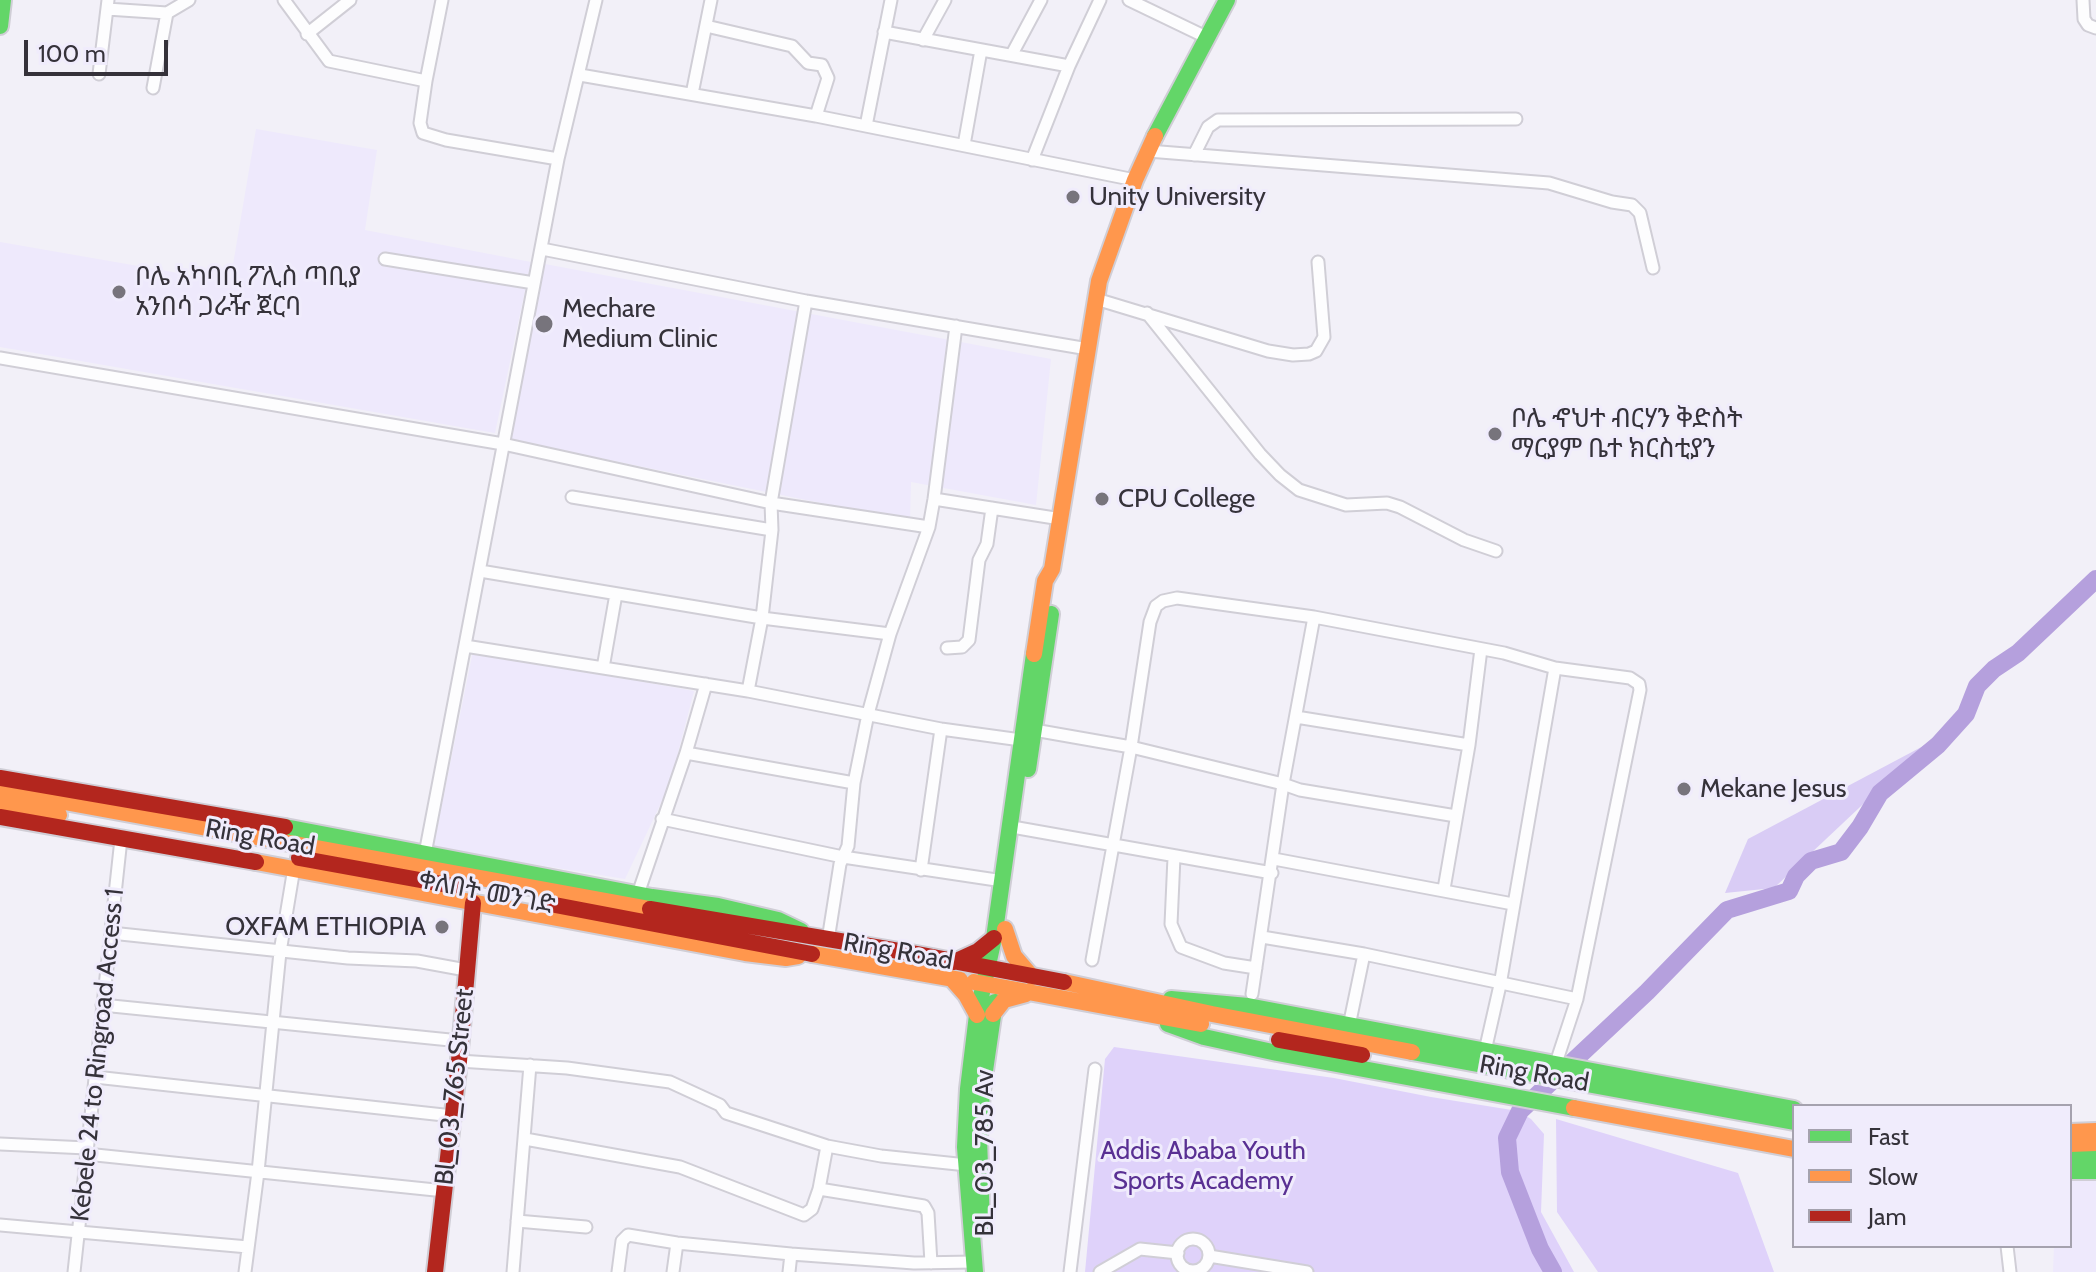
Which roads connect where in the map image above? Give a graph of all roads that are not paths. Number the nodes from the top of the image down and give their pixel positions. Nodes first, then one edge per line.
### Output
1 (3, 0) edge
2 (189, 0) edge
3 (284, 0) edge
4 (350, 0) edge
5 (442, 0) edge
6 (596, 0) edge
7 (711, 0) edge
8 (891, 0) edge
9 (945, 0) edge
10 (1041, 0) edge
11 (1100, 0) edge
12 (1227, 0) edge
13 (2083, 0) edge
14 (1133, 1) edge
15 (107, 4) edge
16 (167, 13) junction
17 (0, 26) edge
18 (706, 26) junction
19 (2096, 28) edge
20 (884, 32) junction
21 (307, 34) junction
22 (1208, 38) junction
23 (923, 40) junction
24 (981, 50) junction
25 (1012, 54) junction
26 (1069, 66) junction
27 (99, 74) dead end
28 (580, 75) junction
29 (426, 81) junction
30 (153, 88) dead end
31 (692, 94) junction
32 (816, 116) junction
33 (1516, 119) dead end
34 (866, 126) junction
35 (964, 145) junction
36 (1148, 151) junction
37 (1194, 155) junction
38 (558, 159) junction
39 (1032, 160) junction
40 (1135, 180) junction
41 (542, 249) junction
42 (385, 259) dead end
43 (1318, 262) dead end
44 (1653, 268) dead end
45 (534, 283) junction
46 (1096, 299) junction
47 (806, 301) junction
48 (1147, 313) junction
49 (956, 326) junction
50 (1088, 349) junction
51 (0, 358) edge
52 (503, 444) junction
53 (572, 497) dead end
54 (934, 499) junction
55 (771, 503) junction
56 (992, 508) junction
57 (1061, 519) junction
58 (929, 527) junction
59 (772, 530) junction
60 (1496, 551) dead end
61 (480, 571) junction
62 (616, 594) junction
63 (1314, 617) junction
64 (762, 618) junction
65 (890, 634) junction
66 (465, 646) junction
67 (947, 648) dead end
68 (1481, 649) junction
69 (603, 668) junction
70 (1555, 668) junction
71 (706, 684) junction
72 (748, 691) junction
73 (868, 714) junction
74 (1296, 717) junction
75 (941, 729) junction
76 (1028, 735) junction
77 (1469, 745) junction
78 (1131, 747) junction
79 (686, 753) junction
80 (0, 778) edge
81 (854, 783) junction
82 (1283, 784) junction
83 (0, 790) edge
84 (0, 805) edge
85 (1456, 816) junction
86 (0, 817) edge
87 (662, 819) junction
88 (1018, 828) junction
89 (121, 839) junction
90 (1114, 844) junction
91 (425, 854) junction
92 (843, 857) junction
93 (1174, 857) junction
94 (1274, 859) junction
95 (294, 868) junction
96 (921, 870) junction
97 (1272, 873) junction
98 (1003, 881) junction
99 (1444, 889) junction
100 (638, 894) junction
101 (473, 903) junction
102 (1513, 904) junction
103 (111, 933) junction
104 (999, 934) junction
105 (808, 937) junction
106 (1262, 937) junction
107 (828, 940) junction
108 (280, 952) junction
109 (812, 954) junction
110 (1364, 954) junction
111 (1092, 960) dead end
112 (1256, 968) junction
113 (466, 970) junction
114 (952, 970) junction
115 (988, 978) junction
116 (1030, 985) junction
117 (1500, 985) junction
118 (1252, 994) dead end
119 (1577, 999) junction
120 (102, 1005) junction
121 (1153, 1008) junction
122 (985, 1014) junction
123 (273, 1022) junction
124 (1349, 1026) junction
125 (460, 1041) junction
126 (1485, 1051) junction
127 (459, 1061) junction
128 (530, 1065) junction
129 (1095, 1069) dead end
130 (95, 1077) junction
131 (1553, 1079) junction
132 (266, 1095) junction
133 (1792, 1109) edge
134 (453, 1116) junction
135 (1792, 1122) edge
136 (2096, 1131) edge
137 (2072, 1132) edge
138 (1792, 1136) edge
139 (525, 1139) junction
140 (2096, 1143) edge
141 (0, 1144) edge
142 (2072, 1144) edge
143 (827, 1146) junction
144 (1792, 1148) edge
145 (87, 1151) junction
146 (2072, 1158) edge
147 (2096, 1158) edge
148 (967, 1165) junction
149 (2072, 1171) edge
150 (2096, 1171) edge
151 (258, 1172) junction
152 (819, 1189) junction
153 (445, 1191) junction
154 (517, 1221) junction
155 (0, 1225) edge
156 (586, 1227) dead end
157 (79, 1233) junction
158 (677, 1243) junction
159 (248, 1247) junction
160 (2007, 1248) edge
161 (1178, 1253) junction
162 (791, 1254) junction
163 (1209, 1256) junction
164 (931, 1263) junction
165 (914, 1268) edge
166 (979, 1269) edge
167 (74, 1272) edge
168 (245, 1272) edge
169 (435, 1272) edge
170 (513, 1272) edge
171 (618, 1272) edge
172 (673, 1272) edge
173 (789, 1272) edge
174 (1070, 1272) edge
175 (1100, 1272) edge
176 (1193, 1272) edge
177 (1307, 1272) edge
178 (2010, 1272) edge

1 - 17 main road
2 - 16 street
3 - 21 street
4 - 21 street
5 - 29 street
6 - 28 street
7 - 18 street
8 - 20 street
9 - 23 street
10 - 25 street
11 - 26 street
12 - 22 main road
13 - 19 street
14 - 22 street
15 - 16 street
15 - 27 street
16 - 30 street
18 - 31 street
18 - 32 street
20 - 23 street
20 - 34 street
21 - 29 street
22 - 36 main road
23 - 24 street
24 - 25 street
24 - 35 street
25 - 26 street
26 - 39 street
28 - 31 street
28 - 38 street
29 - 38 street
31 - 32 street
32 - 34 street
33 - 37 street
34 - 35 street
35 - 39 street
36 - 37 street
36 - 40 main road
37 - 44 street
38 - 41 street
39 - 40 street
40 - 46 main road
41 - 45 street
41 - 47 street
42 - 45 street
43 - 48 street
45 - 52 street
46 - 48 street
46 - 50 main road
47 - 49 street
47 - 55 street
48 - 60 street
49 - 50 street
49 - 54 street
50 - 57 main road
51 - 52 street
52 - 55 street
52 - 61 street
53 - 59 street
54 - 56 street
54 - 58 street
55 - 58 street
55 - 59 street
56 - 57 street
56 - 67 street
57 - 76 main road
58 - 65 street
59 - 64 street
61 - 62 street
61 - 66 street
62 - 64 street
62 - 69 street
63 - 68 street
63 - 74 street
63 - 78 street
64 - 65 street
64 - 72 street
65 - 73 street
66 - 69 street
66 - 91 street
68 - 70 street
68 - 77 street
69 - 71 street
70 - 102 street
70 - 119 street
71 - 72 street
71 - 79 street
72 - 73 street
73 - 75 street
73 - 81 street
74 - 77 street
74 - 82 street
75 - 76 street
75 - 96 street
76 - 78 street
76 - 88 main road
76 - 98 main road
77 - 85 street
78 - 82 street
78 - 90 street
79 - 81 street
79 - 87 street
80 - 91 main road
81 - 92 street
82 - 85 street
82 - 94 street
83 - 105 main road, Ring Road
84 - 109 main road, ቀለበት መንገድ
85 - 99 street
86 - 89 main road
87 - 92 street
87 - 100 street
88 - 90 street
88 - 104 main road
89 - 95 main road
89 - 103 street, Kebele 24 to Ringroad Access 1
90 - 93 street
90 - 111 street
91 - 100 main road
92 - 96 street
92 - 107 street
93 - 97 street
93 - 112 street
94 - 97 street
94 - 99 street
95 - 101 main road
95 - 108 street
96 - 98 street
97 - 106 street
98 - 104 main road
99 - 102 street
100 - 105 main road
101 - 109 main road
101 - 113 main road, Bl_03_765 Street
102 - 117 street
103 - 108 street
103 - 120 street, Kebele 24 to Ringroad Access 1
104 - 114 main road
104 - 115 main road, BL_03_785 Av
104 - 116 main road
105 - 107 main road, Ring Road
106 - 110 street
106 - 112 street
107 - 114 main road, Ring Road
108 - 113 street
108 - 123 street
109 - 114 main road, ቀለበት መንገድ
110 - 117 street
110 - 124 street
112 - 118 street
113 - 125 main road, Bl_03_765 Street
114 - 115 main road, ቀለበት መንገድ
114 - 122 main road
115 - 116 main road, Ring Road
115 - 122 main road, BL_03_785 Av
116 - 121 main road, Ring Road
116 - 122 main road
117 - 119 street
117 - 126 street
119 - 131 street
120 - 123 street
120 - 130 street, Kebele 24 to Ringroad Access 1
121 - 124 main road
121 - 131 main road, Ring Road
121 - 131 main road, Ring Road
122 - 148 main road, BL_03_785 Av
122 - 166 main road, BL_03_785 Av
123 - 125 street
123 - 132 street
124 - 126 main road
125 - 127 main road, Bl_03_765 Street
126 - 131 main road
127 - 128 street
127 - 134 main road, Bl_03_765 Street
128 - 139 street
128 - 143 street
129 - 174 street
130 - 132 street
130 - 145 street, Kebele 24 to Ringroad Access 1
131 - 133 main road, Ring Road
131 - 135 main road, Ring Road
131 - 138 main road, Ring Road
131 - 144 main road, Ring Road
132 - 134 street
132 - 151 street
134 - 153 main road, Bl_03_765 Street
136 - 137 main road
139 - 152 street
139 - 154 street
140 - 142 main road
141 - 145 street
143 - 148 street
143 - 152 street
145 - 151 street
145 - 157 street, Kebele 24 to Ringroad Access 1
146 - 147 main road
148 - 166 main road, BL_03_785 Av
149 - 150 main road
151 - 153 street
151 - 159 street
152 - 164 street
153 - 169 main road, Bl_03_765 Street
154 - 156 street
154 - 170 street
155 - 157 street
157 - 159 street
157 - 167 street, Kebele 24 to Ringroad Access 1
158 - 162 street
158 - 171 street
158 - 172 street
159 - 168 street
160 - 178 street
161 - 163 street
161 - 175 street
161 - 176 street
162 - 165 street
162 - 173 street
163 - 176 street
163 - 177 street
164 - 165 street
164 - 166 street

